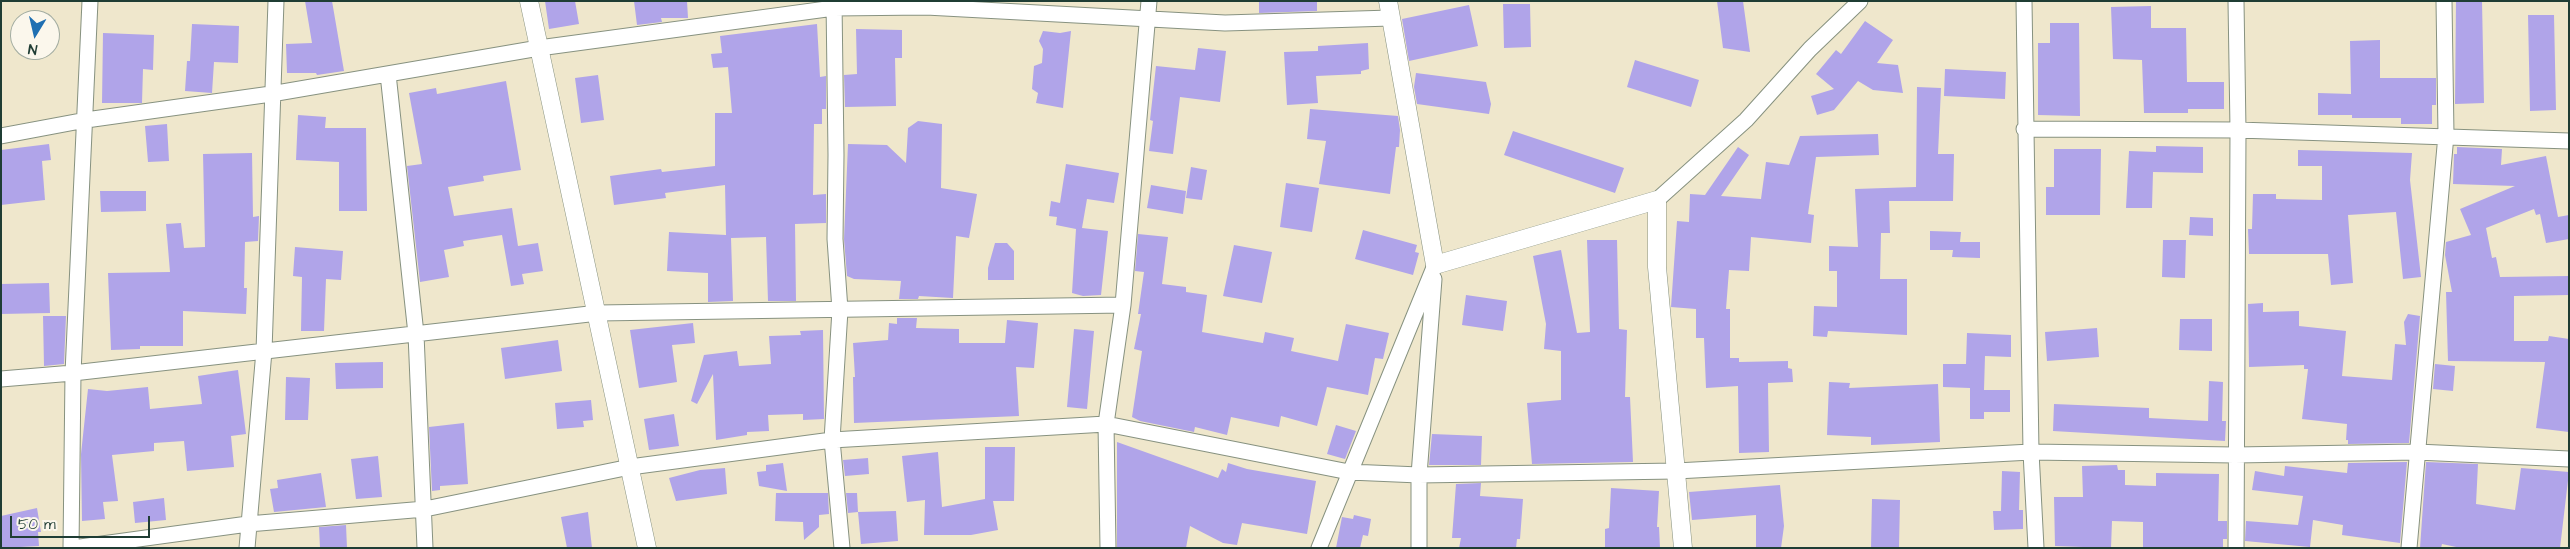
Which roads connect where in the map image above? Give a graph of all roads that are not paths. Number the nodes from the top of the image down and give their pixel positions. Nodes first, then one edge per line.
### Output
1 (90, 1) edge
2 (276, 1) edge
3 (529, 1) edge
4 (1149, 1) edge
5 (1860, 1) edge
6 (2024, 1) edge
7 (2236, 1) edge
8 (2444, 1) edge
9 (834, 4) edge
10 (1389, 9) edge
11 (1147, 19) junction
12 (539, 48) junction
13 (388, 74) junction
14 (271, 94) junction
15 (86, 120) junction
16 (2024, 129) junction
17 (2238, 130) junction
18 (2446, 135) junction
19 (1, 136) edge
20 (2569, 141) edge
21 (1657, 200) junction
22 (1435, 265) junction
23 (1123, 305) junction
24 (840, 310) junction
25 (598, 312) junction
26 (416, 334) junction
27 (264, 351) junction
28 (73, 373) junction
29 (1, 379) edge
30 (1106, 424) junction
31 (832, 440) junction
32 (2030, 452) junction
33 (2417, 452) junction
34 (2236, 455) junction
35 (2569, 459) edge
36 (630, 467) junction
37 (1676, 471) junction
38 (1349, 472) junction
39 (1419, 475) junction
40 (425, 509) junction
41 (248, 524) junction
42 (72, 548) edge
43 (247, 548) edge
44 (425, 548) edge
45 (647, 548) edge
46 (842, 548) edge
47 (1108, 548) edge
48 (1319, 548) edge
49 (1418, 548) edge
50 (1683, 548) edge
51 (2036, 548) edge
52 (2236, 548) edge
53 (2409, 548) edge

1 - 15 street
2 - 14 street
3 - 12 street
4 - 11 street
5 - 21 street
6 - 16 street
7 - 17 street
8 - 18 street
9 - 11 street
9 - 12 street
9 - 24 street
10 - 11 street
10 - 22 street
11 - 23 street
12 - 13 street
12 - 25 street
13 - 14 street
13 - 26 street
14 - 15 street
14 - 27 street
15 - 19 street
15 - 28 street
16 - 17 street
16 - 32 street
17 - 18 street
17 - 34 street
18 - 20 street
18 - 33 street
21 - 22 street
21 - 37 street
22 - 38 street
22 - 39 street
23 - 24 street
23 - 30 street
24 - 25 street
24 - 31 street
25 - 26 street
25 - 36 street
26 - 27 street
26 - 40 street
27 - 28 street
27 - 41 street
28 - 29 street
28 - 42 street
30 - 31 street
30 - 38 street
30 - 47 street
31 - 36 street
31 - 46 street
32 - 34 street
32 - 37 street
32 - 51 street
33 - 34 street
33 - 35 street
33 - 53 street
34 - 52 street
36 - 40 street
36 - 45 street
37 - 39 street
37 - 50 street
38 - 39 street
38 - 48 street
39 - 49 street
40 - 41 street
40 - 44 street
41 - 42 street
41 - 43 street

